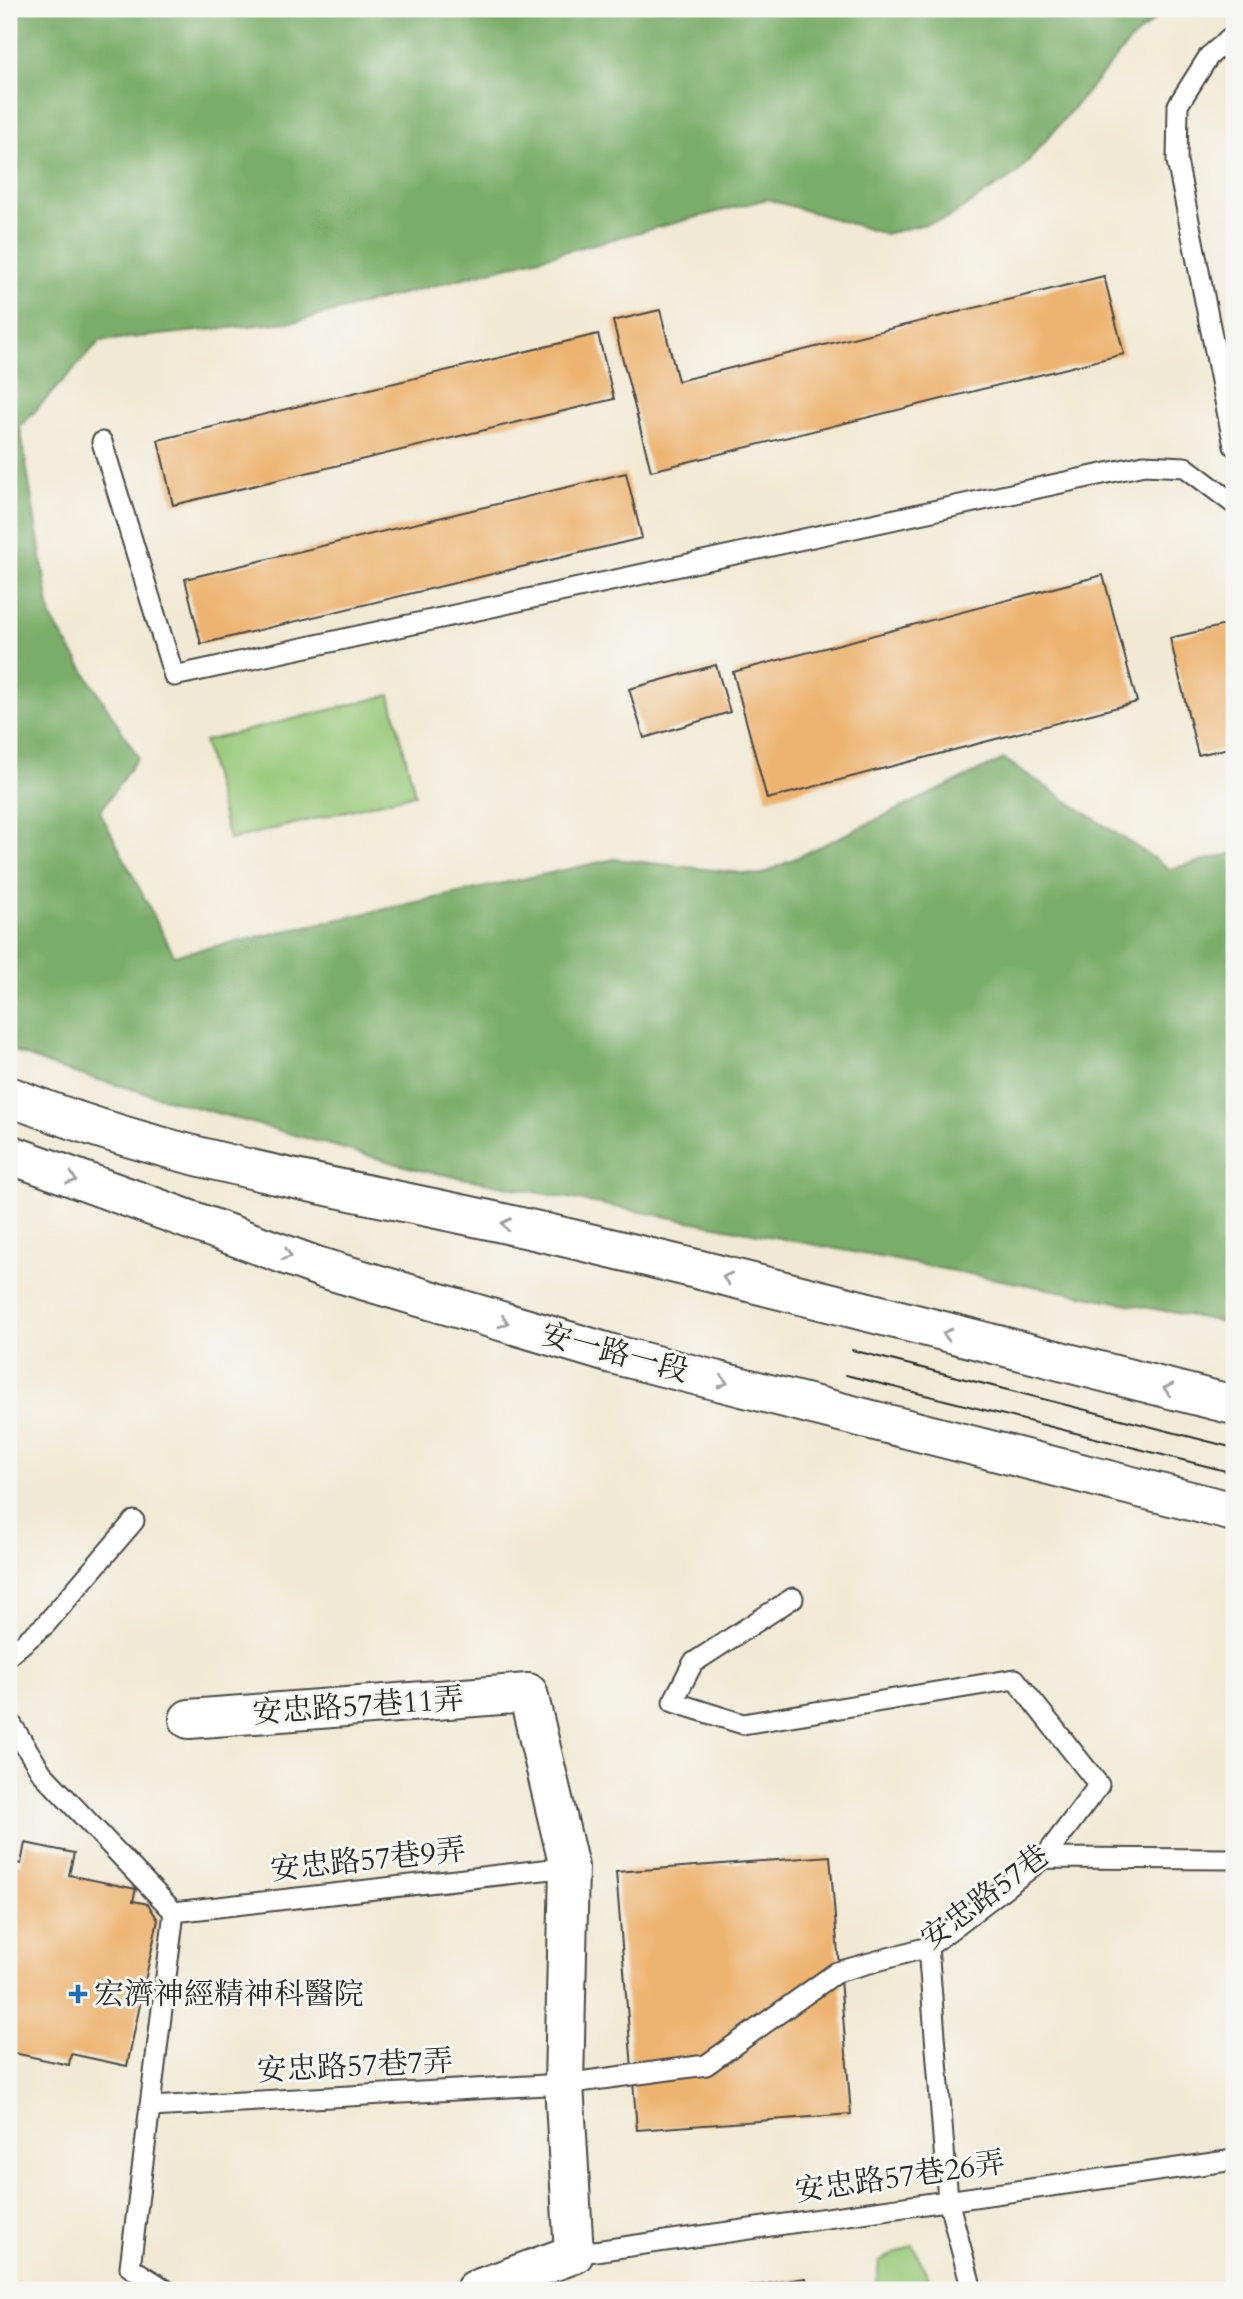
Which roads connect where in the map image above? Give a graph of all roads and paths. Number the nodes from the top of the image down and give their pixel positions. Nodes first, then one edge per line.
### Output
1 (1234, 35) edge
2 (102, 442) dead end
3 (1234, 446) edge
4 (1234, 504) edge
5 (9, 1097) edge
6 (9, 1154) edge
7 (1234, 1405) edge
8 (1234, 1511) edge
9 (134, 1521) dead end
10 (793, 1598) dead end
11 (9, 1655) edge
12 (189, 1718) dead end
13 (9, 1720) edge
14 (1044, 1858) junction
15 (1234, 1859) edge
16 (569, 1867) junction
17 (174, 1912) junction
18 (928, 1947) junction
19 (564, 2084) junction
20 (150, 2107) junction
21 (1234, 2160) edge
22 (948, 2200) junction
23 (574, 2254) junction
24 (166, 2290) edge
25 (475, 2290) edge
26 (971, 2290) edge

1 - 3 lane
2 - 4 lane
7 -> 5 street
6 -> 8 street, 安一路一段
9 - 11 lane
10 - 14 lane, 安忠路57巷
12 - 16 street, 安忠路57巷11弄
13 - 17 lane
14 - 15 lane
14 - 18 lane, 安忠路57巷
16 - 17 lane, 安忠路57巷9弄
16 - 19 street
17 - 20 lane
18 - 19 lane, 安忠路57巷
18 - 22 lane
19 - 20 lane, 安忠路57巷7弄
19 - 23 street
20 - 24 lane
21 - 22 lane, 安忠路57巷26弄
22 - 23 lane, 安忠路57巷26弄
22 - 26 lane
23 - 25 street

